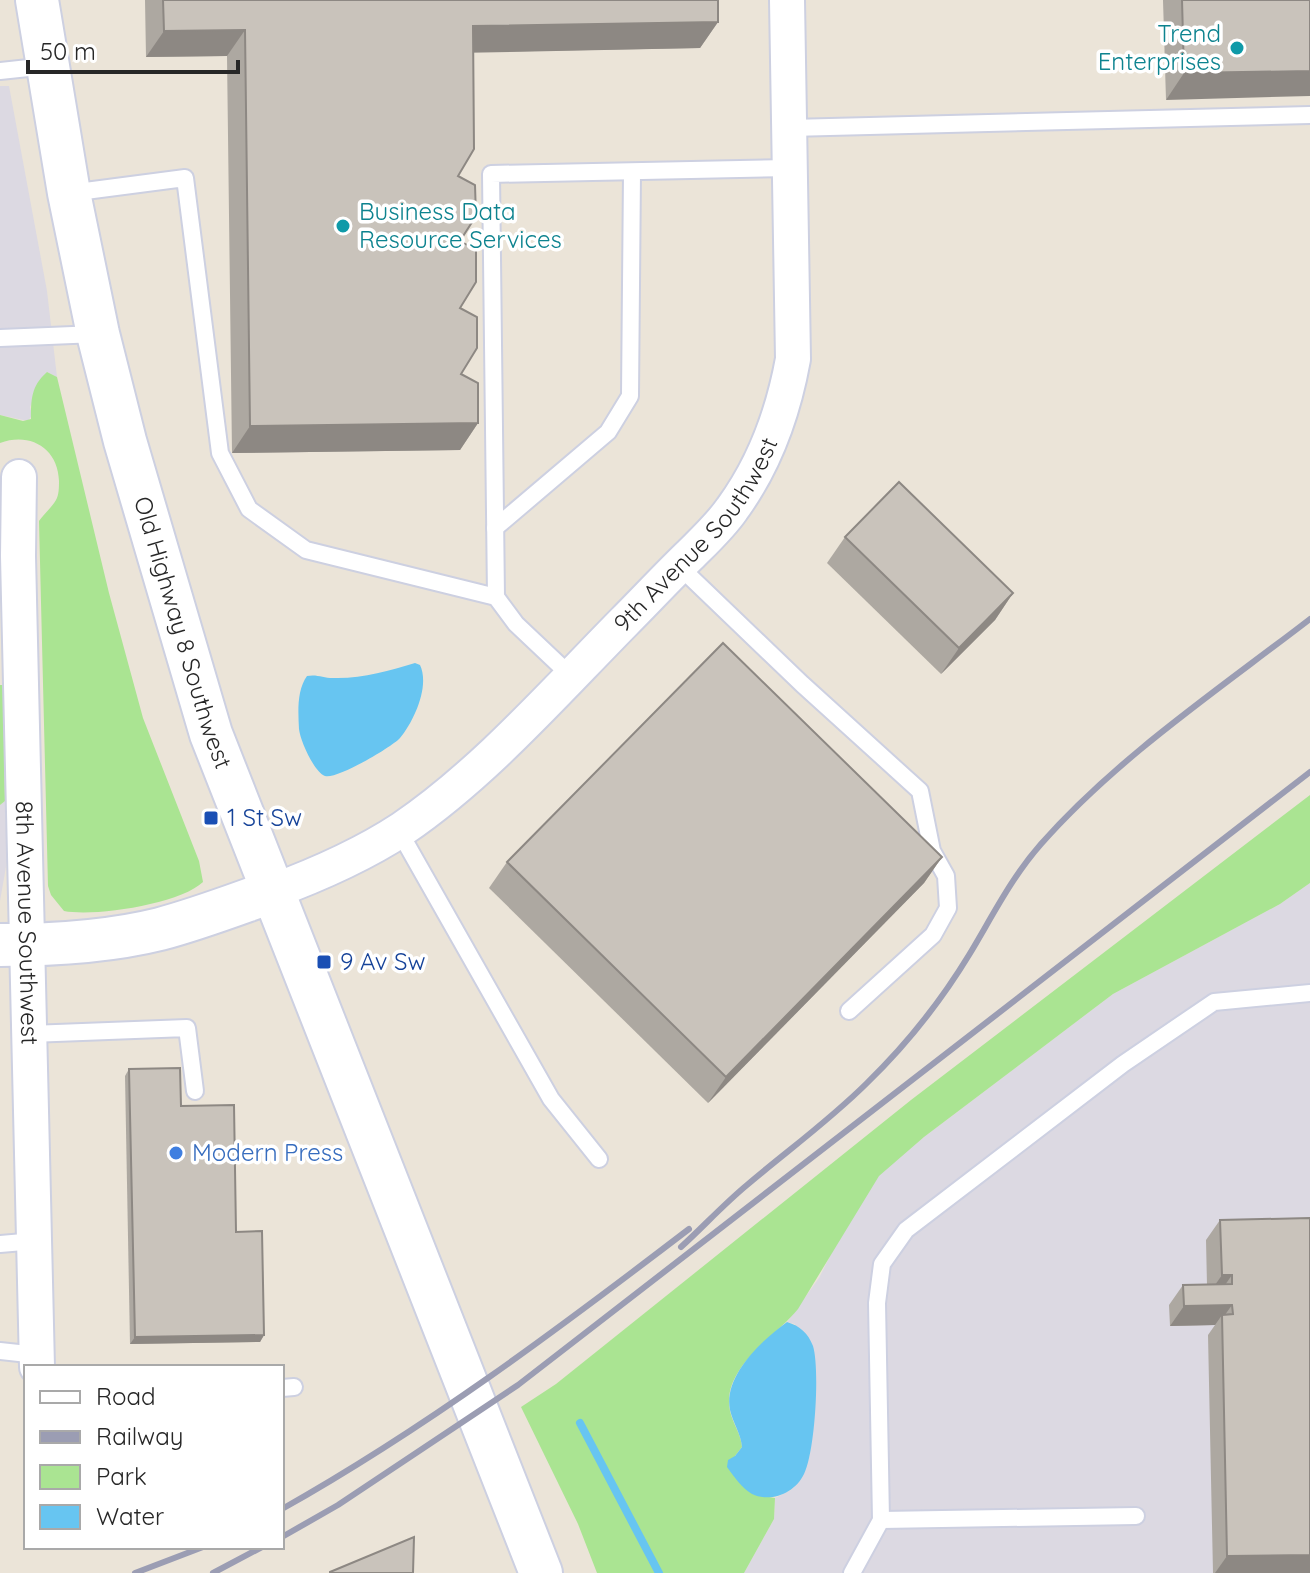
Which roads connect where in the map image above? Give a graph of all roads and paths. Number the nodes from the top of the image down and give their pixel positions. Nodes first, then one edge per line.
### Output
1 (37, 0) edge
2 (787, 0) edge
3 (47, 66) junction
4 (0, 71) edge
5 (1310, 115) edge
6 (790, 128) junction
7 (791, 168) junction
8 (632, 173) junction
9 (69, 193) junction
10 (98, 334) junction
11 (0, 338) edge
12 (19, 477) dead end
13 (495, 528) junction
14 (9, 550) edge
15 (679, 566) junction
16 (496, 597) junction
17 (571, 676) junction
18 (399, 831) junction
19 (271, 892) junction
20 (14, 945) edge
21 (1310, 993) edge
22 (849, 1011) dead end
23 (30, 1034) junction
24 (195, 1091) dead end
25 (599, 1159) dead end
26 (35, 1241) junction
27 (0, 1244) edge
28 (0, 1351) edge
29 (37, 1361) edge
30 (1136, 1516) dead end
31 (881, 1520) junction
32 (541, 1573) edge
33 (852, 1573) edge

1 - 3 street, Old Highway 8 Southwest
2 - 6 street, 9th Avenue Southwest
3 - 4 lane
3 - 9 street, Old Highway 8 Southwest
5 - 6 lane
6 - 7 street, 9th Avenue Southwest
7 - 8 lane
7 - 15 street, 9th Avenue Southwest
8 - 13 lane
8 - 13 lane
9 - 10 street, Old Highway 8 Southwest
9 - 16 lane
10 - 11 lane
10 - 19 street, Old Highway 8 Southwest
12 - 14 street, 8th Avenue Southwest
13 - 16 lane
14 - 20 street, 8th Avenue Southwest
15 - 17 street, 9th Avenue Southwest
15 - 22 lane
16 - 17 lane
17 - 18 street, 9th Avenue Southwest
18 - 19 street, 9th Avenue Southwest
18 - 25 lane
19 - 20 street
19 - 32 street, Old Highway 8 Southwest
20 - 23 street, 8th Avenue Southwest
21 - 31 lane
23 - 24 lane
23 - 26 street, 8th Avenue Southwest
26 - 27 lane
26 - 29 street, 8th Avenue Southwest
28 - 29 lane
30 - 31 lane
31 - 33 lane

